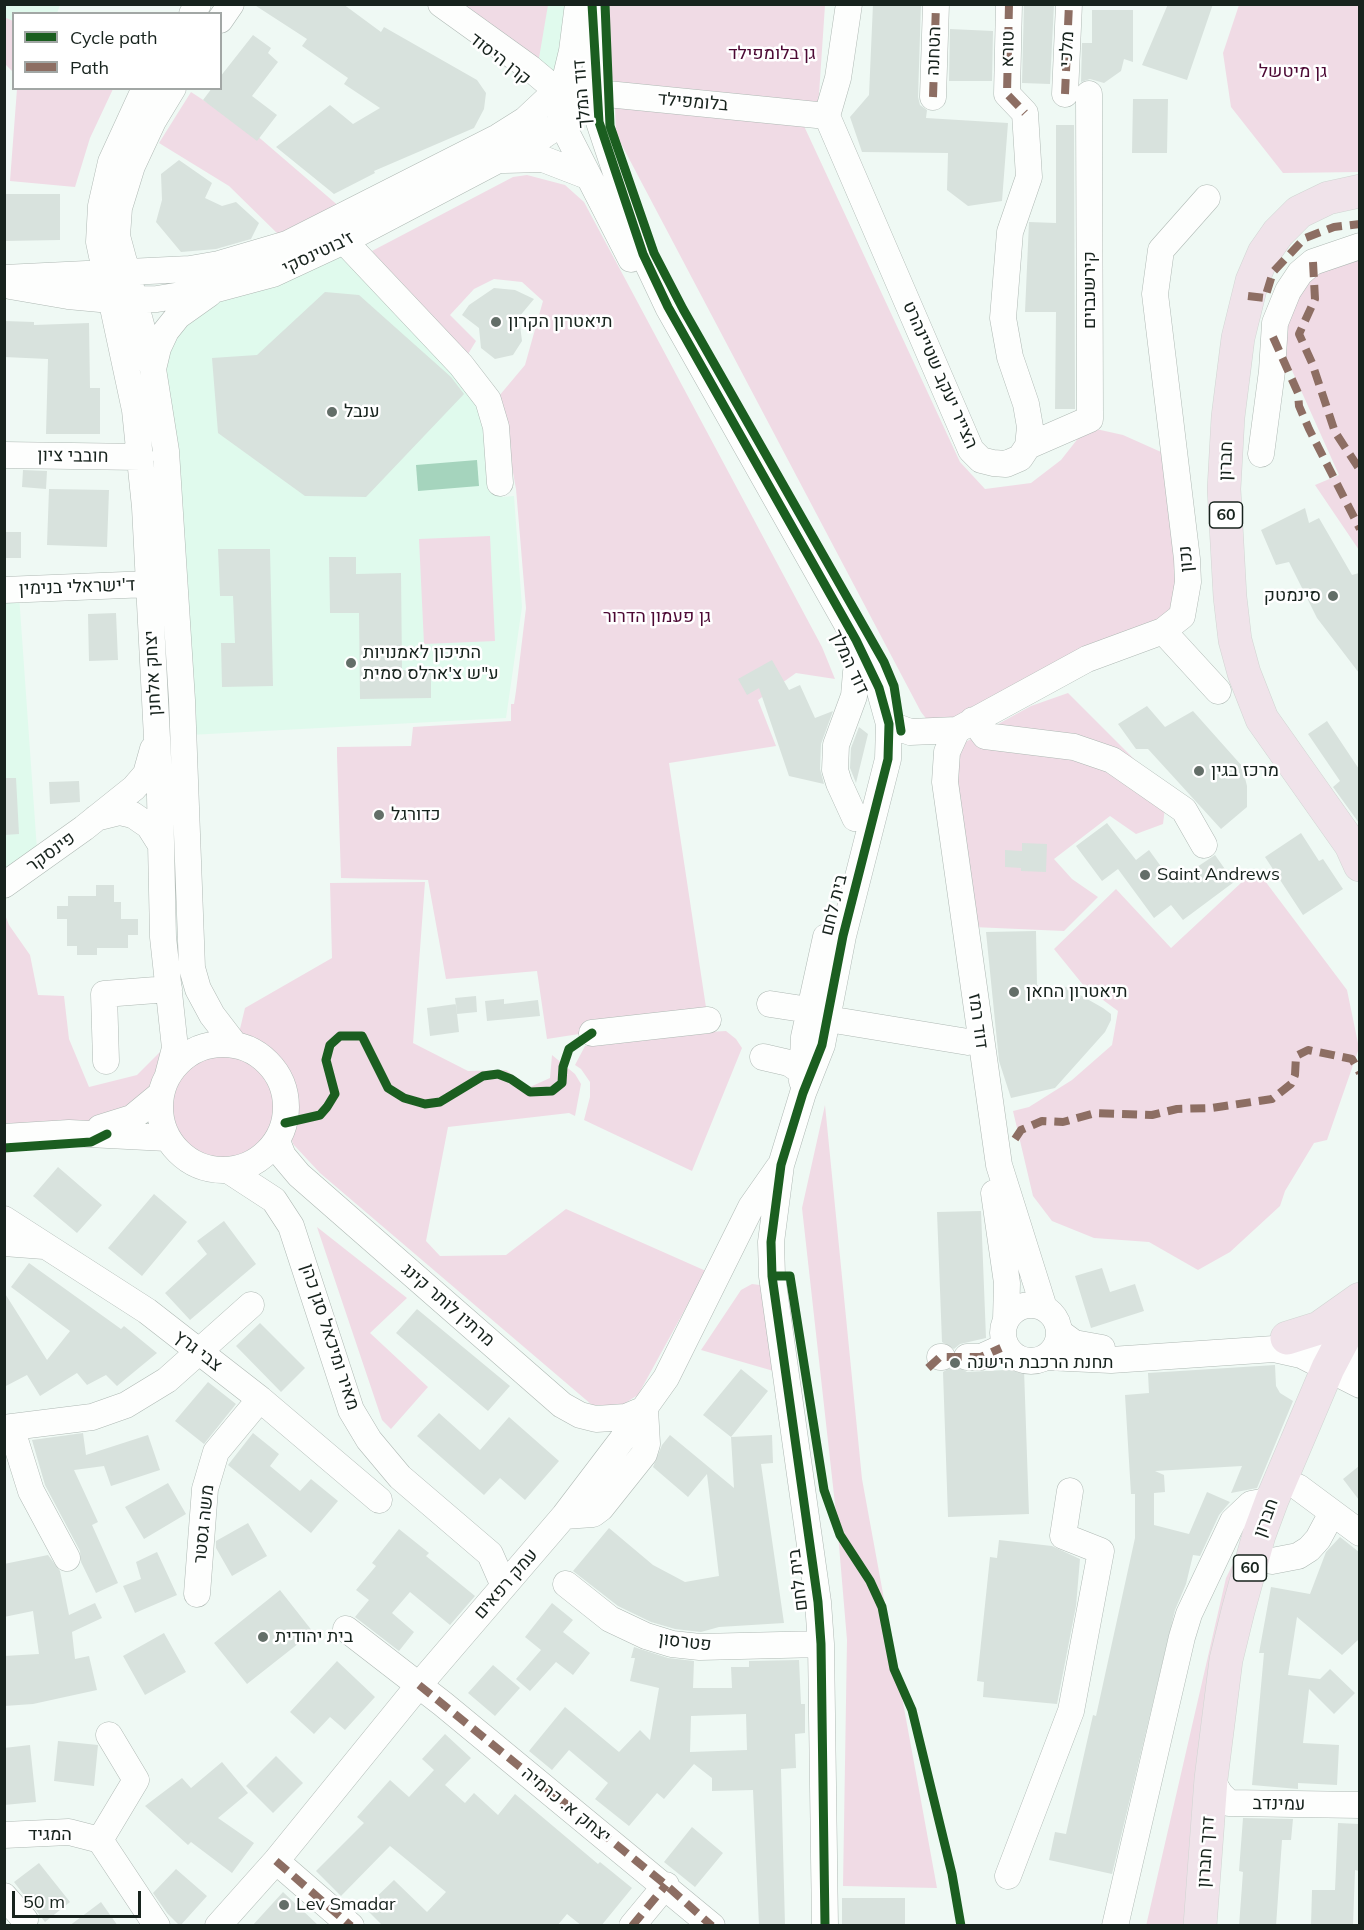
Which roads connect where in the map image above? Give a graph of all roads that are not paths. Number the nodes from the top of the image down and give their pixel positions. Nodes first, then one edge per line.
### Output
1 (231, 4) edge
2 (427, 4) edge
3 (441, 4) edge
4 (578, 4) edge
5 (592, 4) edge
6 (849, 4) edge
7 (936, 4) edge
8 (1009, 4) edge
9 (1069, 4) edge
10 (222, 17) edge
11 (556, 89) junction
12 (144, 90) edge
13 (172, 90) edge
14 (1077, 94) joint
15 (933, 97) dead end
16 (579, 109) junction
17 (827, 116) junction
18 (492, 163) junction
19 (587, 176) junction
20 (1359, 191) edge
21 (1206, 198) dead end
22 (99, 227) junction
23 (344, 241) junction
24 (1359, 246) edge
25 (115, 273) junction
26 (58, 274) junction
27 (4, 278) edge
28 (4, 285) edge
29 (217, 289) junction
30 (123, 299) junction
31 (153, 369) junction
32 (1028, 446) junction
33 (1262, 454) dead end
34 (4, 455) edge
35 (141, 457) junction
36 (500, 483) dead end
37 (149, 584) junction
38 (4, 590) edge
39 (1163, 631) junction
40 (856, 672) junction
41 (1218, 691) dead end
42 (882, 724) junction
43 (965, 725) junction
44 (156, 736) junction
45 (96, 818) junction
46 (855, 818) junction
47 (161, 845) junction
48 (1204, 845) dead end
49 (1359, 865) edge
50 (4, 885) edge
51 (169, 989) junction
52 (770, 1004) dead end
53 (822, 1014) junction
54 (708, 1020) dead end
55 (592, 1033) dead end
56 (974, 1040) junction
57 (236, 1045) junction
58 (764, 1057) dead end
59 (106, 1061) dead end
60 (803, 1083) junction
61 (164, 1084) junction
62 (69, 1133) junction
63 (4, 1137) edge
64 (167, 1138) junction
65 (277, 1141) junction
66 (781, 1165) junction
67 (228, 1170) junction
68 (4, 1219) edge
69 (771, 1242) junction
70 (4, 1243) edge
71 (50, 1247) junction
72 (730, 1250) junction
73 (1359, 1299) edge
74 (251, 1305) dead end
75 (1359, 1307) edge
76 (1044, 1308) junction
77 (1006, 1320) junction
78 (1059, 1332) junction
79 (1287, 1338) junction
80 (1000, 1348) dead end
81 (199, 1353) junction
82 (950, 1357) dead end
83 (1047, 1357) junction
84 (1350, 1366) edge
85 (260, 1399) junction
86 (645, 1409) junction
87 (8, 1427) edge
88 (1070, 1491) dead end
89 (1285, 1494) junction
90 (379, 1500) dead end
91 (1332, 1513) junction
92 (1359, 1533) edge
93 (67, 1558) dead end
94 (1272, 1562) junction
95 (566, 1584) dead end
96 (504, 1586) junction
97 (198, 1594) dead end
98 (346, 1629) dead end
99 (821, 1644) junction
100 (419, 1685) junction
101 (109, 1735) dead end
102 (1220, 1791) junction
103 (1359, 1805) edge
104 (4, 1835) edge
105 (100, 1840) junction
106 (276, 1861) junction
107 (1008, 1876) dead end
108 (666, 1885) junction
109 (4, 1896) edge
110 (1118, 1918) edge
111 (25, 1920) dead end
112 (157, 1926) edge
113 (218, 1926) edge
114 (351, 1926) edge
115 (632, 1926) edge
116 (712, 1926) edge
117 (825, 1926) edge
118 (1200, 1926) edge
119 (1221, 1926) edge

1 - 10 street
2 - 11 street, קרן היסוד
3 - 11 street
4 - 11 street, דוד המלך
5 - 16 street, דוד המלך
6 - 17 street
7 - 15 street, הטחנה
8 - 32 street, טורא
9 - 14 street, מלכי
11 - 16 street, דוד המלך
11 - 16 street, בלומפילד
11 - 25 street, ז'בוטינסקי
12 - 22 street
13 - 25 street
14 - 32 street, קירשנבוים
16 - 17 street, בלומפילד
16 - 18 street, ז'בוטינסקי
16 - 19 street, דוד המלך
16 - 42 street, דוד המלך
17 - 32 street, הצייר יעקב שטיינהרט
18 - 19 street
18 - 23 street, ז'בוטינסקי
19 - 40 street, דוד המלך
20 - 49 highway, חברון / 60
21 - 39 street, נכון
22 - 25 street
22 - 26 street
23 - 29 street, ז'בוטינסקי
23 - 36 street
24 - 33 street
25 - 26 street, ז'בוטינסקי
25 - 30 street, יצחק אלחנן
26 - 27 street, ז'בוטינסקי
28 - 30 street, ז'בוטינסקי
29 - 30 street, ז'בוטינסקי
29 - 31 street
30 - 31 street, יצחק אלחנן
30 - 35 street, יצחק אלחנן
31 - 57 street, יצחק אלחנן
34 - 35 street, חובבי ציון
35 - 37 street, יצחק אלחנן
37 - 38 street, ד'ישראלי בנימין
37 - 44 street, יצחק אלחנן
39 - 41 street
39 - 43 street, נכון
40 - 42 street, דוד המלך
40 - 46 street
42 - 43 street, נכון
42 - 46 street, בית לחם
42 - 53 street, בית לחם
43 - 48 street
43 - 56 street, דוד רמז
44 - 45 street, פינסקר
44 - 47 street, יצחק אלחנן
45 - 47 street, פינסקר
45 - 50 street, פינסקר
46 - 53 street, בית לחם
47 - 51 street, יצחק אלחנן
51 - 59 street
51 - 61 street, יצחק אלחנן
52 - 53 street
53 - 56 street
53 - 60 street, בית לחם
54 - 55 street
56 - 76 street, דוד רמז
56 - 77 street, דוד רמז
57 - 61 street
57 - 65 street
58 - 60 street
60 - 66 street, בית לחם
61 - 62 street
61 - 64 street
62 - 63 street
62 - 64 street
64 - 67 street
65 - 67 street
65 - 86 street, מרתין לותר קינג
66 - 69 street, בית לחם
66 - 72 street, עמק רפאים
67 - 96 street, מאיר ומיכאל סגן כהן
68 - 71 street, צבי גרץ
69 - 72 street
69 - 99 street, בית לחם
70 - 71 street
71 - 81 street, צבי גרץ
72 - 86 street, עמק רפאים
73 - 79 highway
74 - 81 street
75 - 84 highway, חברון / 60
76 - 77 street
76 - 78 street
77 - 83 street
78 - 79 street
78 - 83 street
79 - 84 street
80 - 82 street
81 - 85 street, צבי גרץ
81 - 87 street
83 - 84 street
84 - 89 highway, חברון / 60
85 - 90 street, צבי גרץ
85 - 97 street, משה גסטר
86 - 96 street, עמק רפאים
87 - 93 street
88 - 107 street
89 - 91 street
89 - 94 highway, חברון / 60
89 - 102 highway, חברון / 60
89 - 110 street
91 - 92 street
91 - 94 street
94 - 102 highway, חברון / 60
95 - 99 street, פטרסון
96 - 100 street, עמק רפאים
98 - 100 street, יצחק א. כרמיה
99 - 117 street, בית לחם
100 - 106 street, עמק רפאים
100 - 108 street, יצחק א. כרמיה
101 - 105 street
102 - 103 street, עמינדב
102 - 118 highway, דרך חברון / 60
102 - 119 highway, דרך חברון / 60
104 - 105 street, המגיד
105 - 112 street
106 - 113 street, עמק רפאים
106 - 114 street
108 - 115 street
108 - 116 street, יצחק א. כרמיה
109 - 111 street

